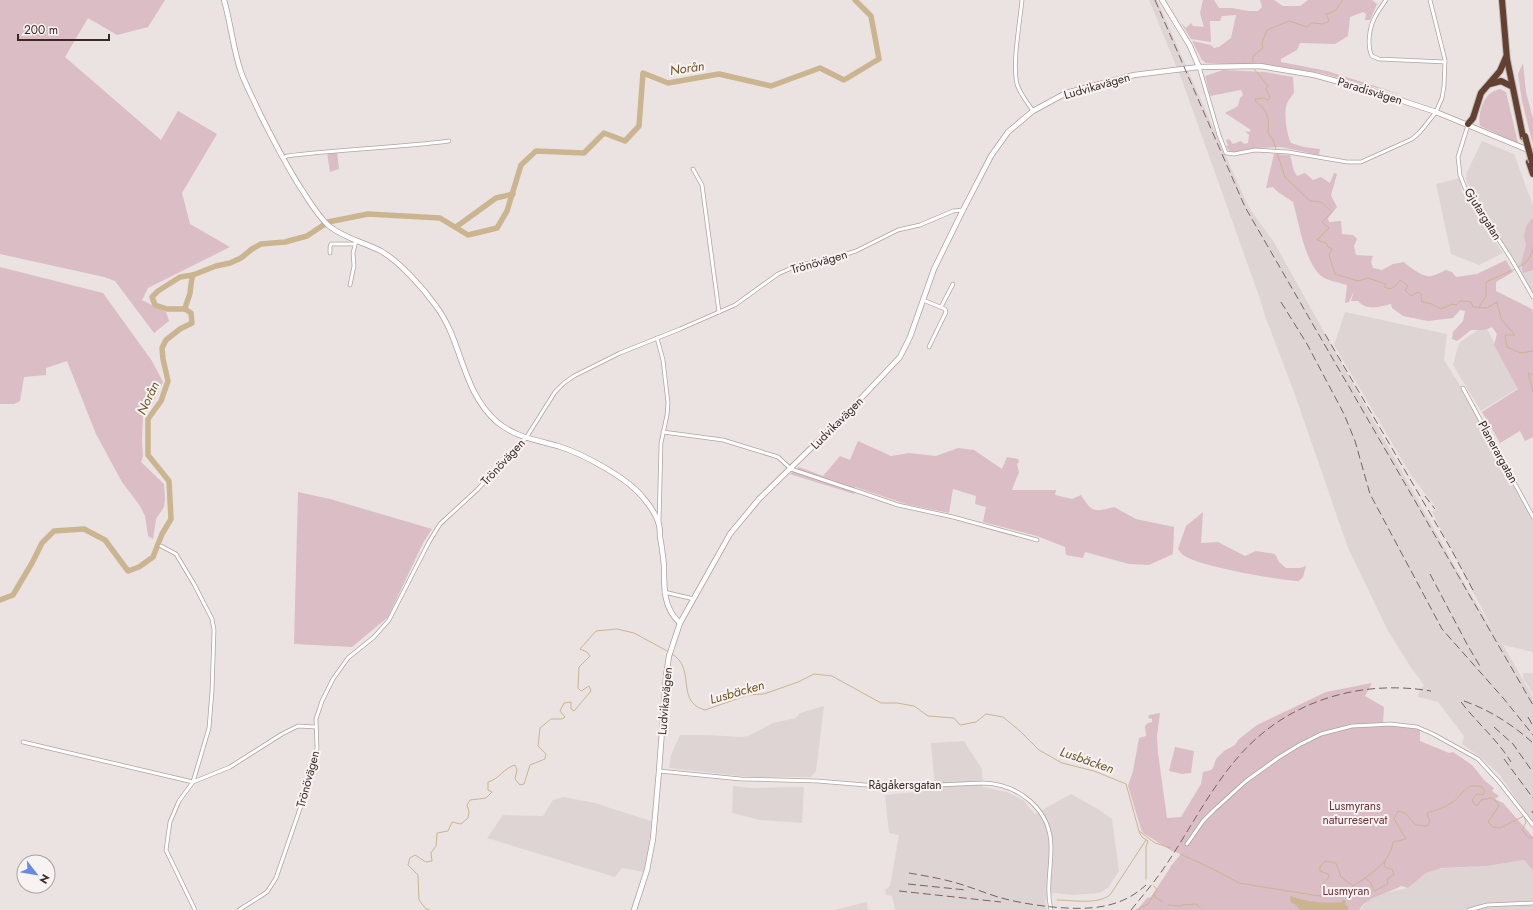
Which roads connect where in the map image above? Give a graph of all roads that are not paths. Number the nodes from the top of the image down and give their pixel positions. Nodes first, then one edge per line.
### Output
1 (224, 0) edge
2 (1022, 0) edge
3 (1162, 0) edge
4 (1386, 0) edge
5 (1430, 0) edge
6 (1502, 0) edge
7 (1506, 0) edge
8 (1507, 55) junction
9 (1445, 62) junction
10 (1199, 67) junction
11 (1487, 85) junction
12 (1511, 86) junction
13 (1033, 111) junction
14 (1436, 112) junction
15 (1468, 124) junction
16 (1524, 137) junction
17 (449, 140) dead end
18 (1533, 152) edge
19 (283, 158) junction
20 (1531, 164) edge
21 (692, 169) dead end
22 (1533, 174) edge
23 (963, 210) junction
24 (356, 242) junction
25 (330, 253) dead end
26 (953, 284) dead end
27 (350, 285) dead end
28 (1533, 297) edge
29 (923, 300) junction
30 (942, 307) junction
31 (719, 312) junction
32 (657, 338) junction
33 (929, 347) dead end
34 (1463, 388) dead end
35 (663, 432) junction
36 (526, 438) junction
37 (791, 469) junction
38 (1533, 517) edge
39 (659, 525) junction
40 (1037, 540) dead end
41 (161, 546) dead end
42 (664, 592) junction
43 (694, 598) junction
44 (680, 623) junction
45 (315, 726) junction
46 (23, 742) dead end
47 (659, 771) junction
48 (193, 782) junction
49 (1533, 825) edge
50 (1187, 844) dead end
51 (1533, 903) edge
52 (195, 910) edge
53 (239, 910) edge
54 (634, 910) edge
55 (1052, 910) edge
56 (1469, 910) edge

1 - 19 street
2 - 13 street
3 - 10 street
4 - 9 street
5 - 9 street
6 - 8 highway
7 - 16 highway
8 - 11 highway
8 - 12 highway
9 - 14 street
10 - 13 street, Ludvikavägen
10 - 14 street, Paradisvägen
10 - 14 street
11 - 12 highway
11 - 15 highway
12 - 16 highway
13 - 23 street, Ludvikavägen
14 - 15 street, Paradisvägen
15 - 18 street, Paradisvägen
15 - 28 street, Gjutargatan
16 - 20 highway, bridge
17 - 19 street
19 - 24 street
20 - 22 highway
21 - 31 street
23 - 29 street, Ludvikavägen
23 - 31 street, Trönövägen
24 - 25 street
24 - 27 street
24 - 36 street
26 - 30 street
29 - 30 street
29 - 37 street, Ludvikavägen
30 - 33 street
31 - 32 street, Trönövägen
32 - 35 street
32 - 36 street, Trönövägen
34 - 38 street, Planerargatan
35 - 37 street
35 - 39 street
36 - 39 street
36 - 45 street, Trönövägen
37 - 40 street
37 - 43 street, Ludvikavägen
39 - 42 street
41 - 48 street
42 - 43 street
42 - 44 street
43 - 44 street, Ludvikavägen
44 - 47 street, Ludvikavägen
45 - 48 street
45 - 53 street, Trönövägen
46 - 48 street
47 - 54 street, Ludvikavägen
47 - 55 street, Rågåkersgatan
48 - 52 street
49 - 50 street
51 - 56 street

